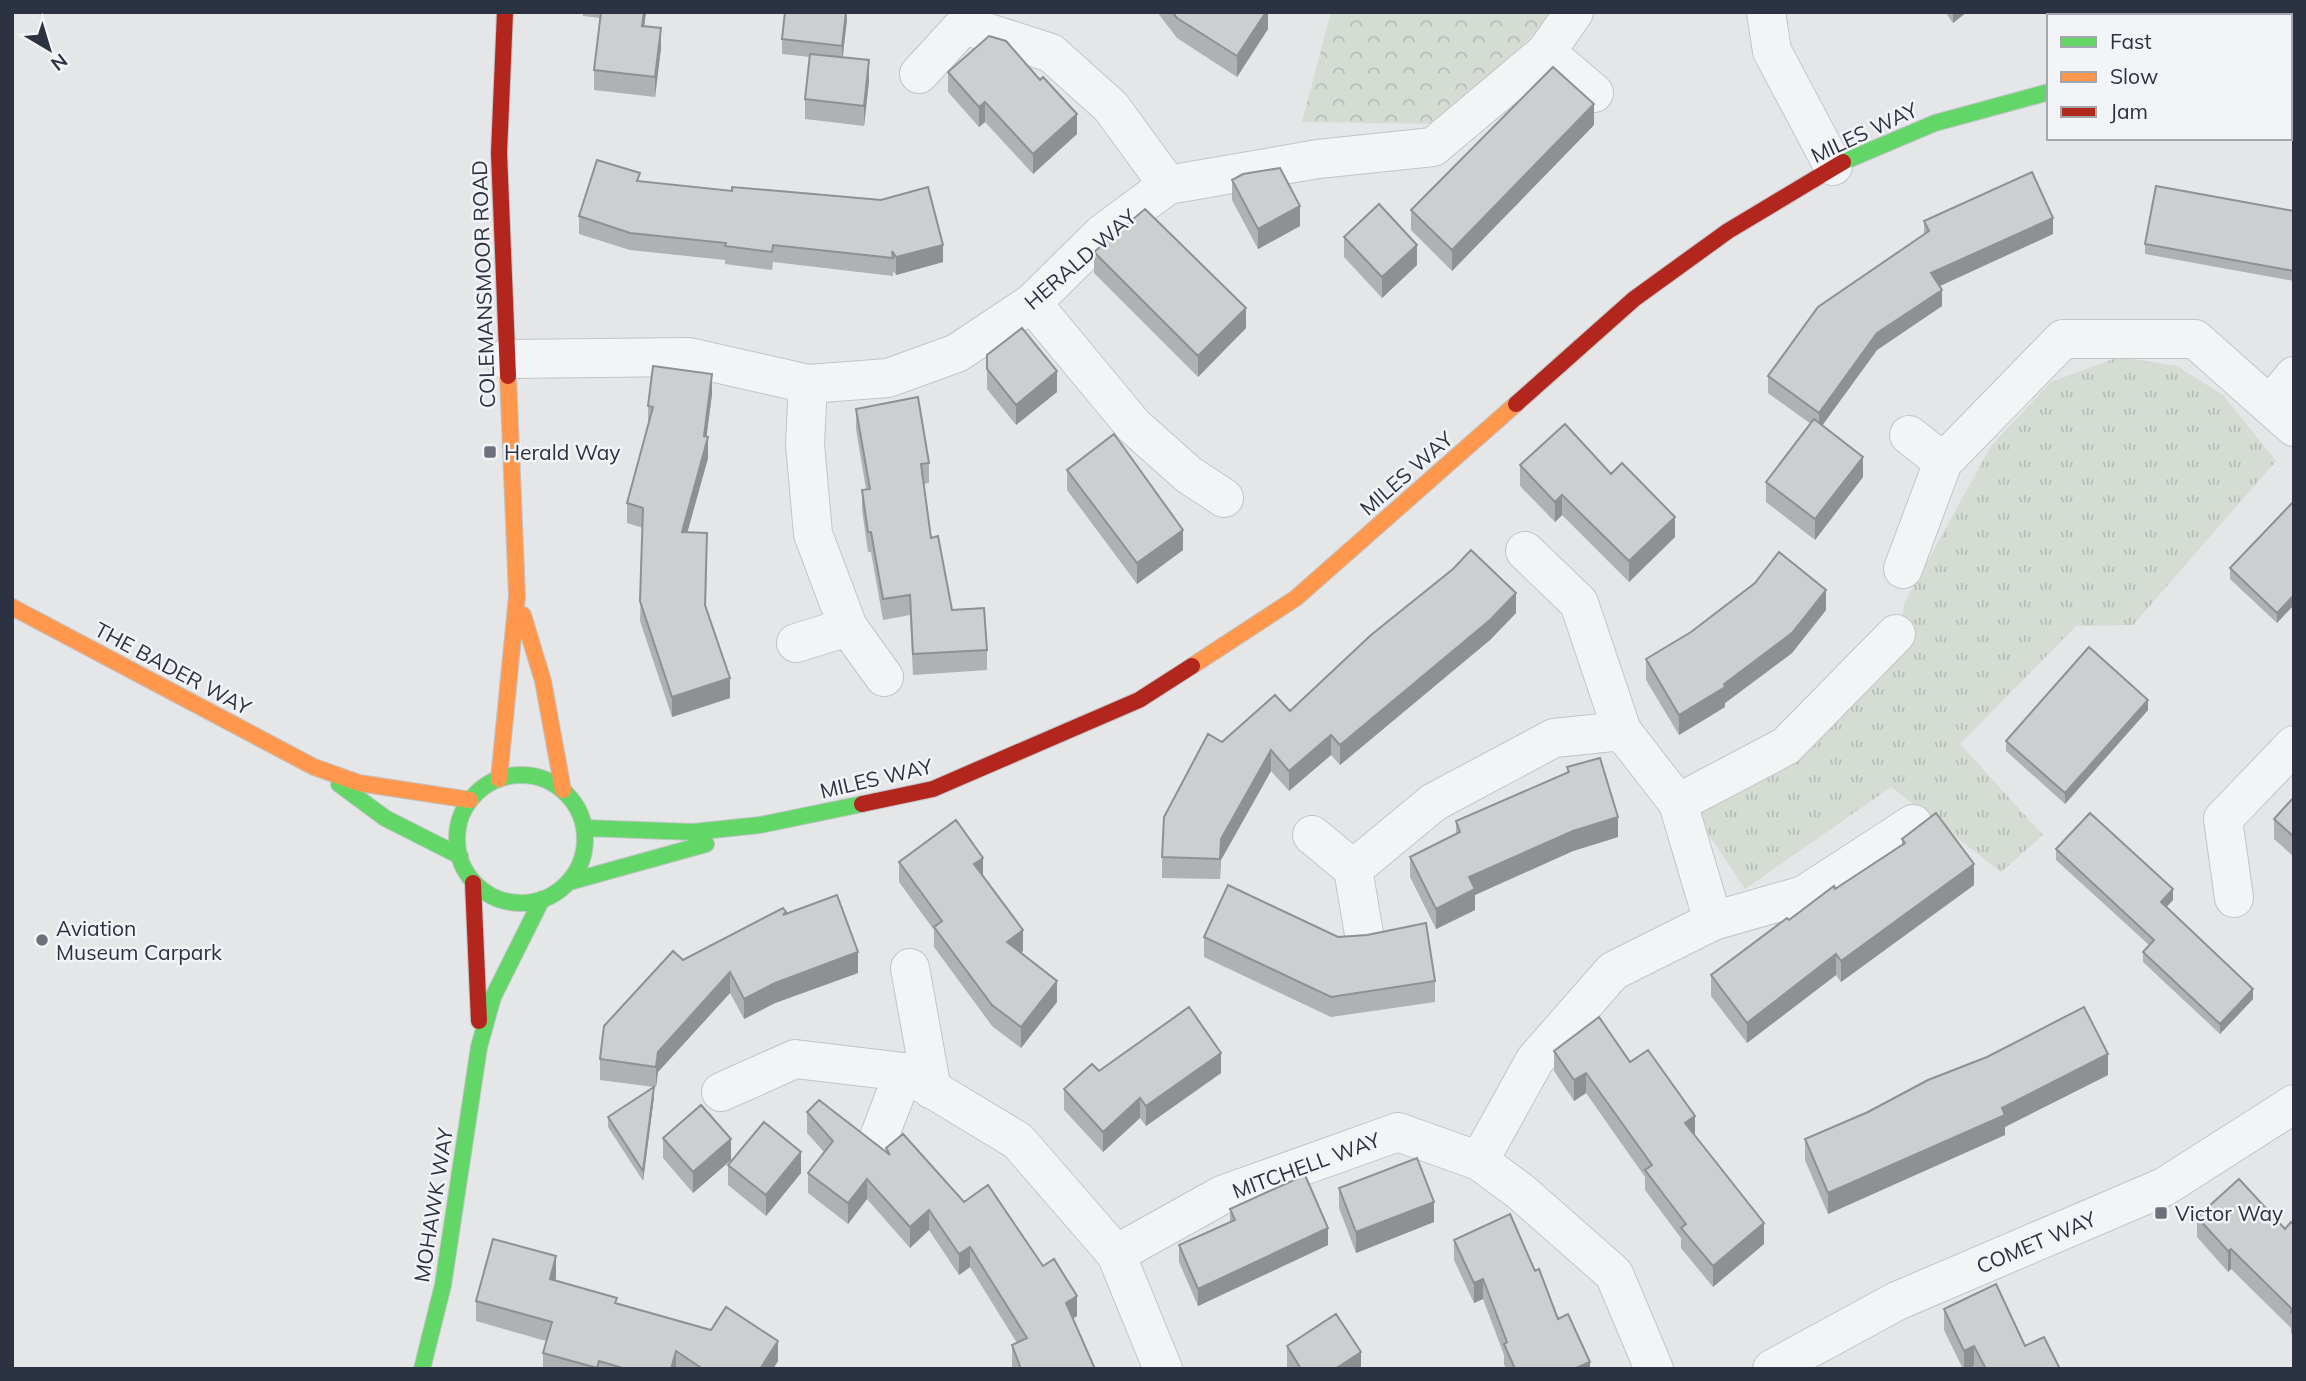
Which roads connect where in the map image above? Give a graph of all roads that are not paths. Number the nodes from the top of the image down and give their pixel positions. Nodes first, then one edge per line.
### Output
1 (505, 12) edge
2 (1574, 12) edge
3 (1766, 12) edge
4 (959, 18) edge
5 (1546, 52) junction
6 (919, 75) dead end
7 (1594, 93) dead end
8 (2047, 93) edge
9 (1833, 166) junction
10 (1168, 186) junction
11 (1032, 303) junction
12 (505, 359) junction
13 (808, 384) junction
14 (2286, 402) edge
15 (1909, 435) dead end
16 (1944, 462) junction
17 (1224, 498) dead end
18 (1525, 551) dead end
19 (1903, 569) dead end
20 (517, 596) junction
21 (12, 607) edge
22 (848, 627) junction
23 (1896, 634) dead end
24 (796, 643) dead end
25 (884, 677) dead end
26 (1622, 731) junction
27 (2294, 745) edge
28 (314, 767) junction
29 (499, 779) junction
30 (563, 790) junction
31 (470, 800) junction
32 (1678, 803) junction
33 (1913, 824) dead end
34 (761, 825) junction
35 (585, 828) junction
36 (1312, 835) dead end
37 (460, 856) junction
38 (1353, 869) junction
39 (569, 882) junction
40 (474, 883) junction
41 (2234, 898) dead end
42 (542, 899) junction
43 (1713, 921) junction
44 (1364, 934) edge
45 (910, 968) dead end
46 (479, 1047) junction
47 (918, 1081) junction
48 (721, 1092) dead end
49 (2293, 1105) edge
50 (879, 1137) dead end
51 (1479, 1161) junction
52 (1116, 1254) junction
53 (422, 1369) edge
54 (1163, 1369) edge
55 (1654, 1369) edge
56 (1772, 1369) edge

1 - 12 street, COLEMANSMOOR ROAD
2 - 5 street, HERALD WAY
3 - 9 street
4 - 6 street
4 - 10 street
5 - 7 street
5 - 10 street, HERALD WAY
8 - 9 street, MILES WAY
9 - 34 street, MILES WAY
10 - 11 street, HERALD WAY
11 - 13 street, HERALD WAY
11 - 17 street
12 - 13 street, HERALD WAY
12 - 20 street, COLEMANSMOOR ROAD
13 - 22 street
14 - 16 street
15 - 16 street
16 - 19 street
18 - 26 street
20 - 29 street, COLEMANSMOOR ROAD
20 - 30 street, COLEMANSMOOR ROAD
21 - 28 street, THE BADER WAY
22 - 24 street
22 - 25 street
23 - 32 street
26 - 32 street
26 - 38 street
27 - 41 street
28 - 31 street, THE BADER WAY
28 - 37 street, THE BADER WAY
29 - 30 street
29 - 31 street
30 - 35 street
31 - 37 street
32 - 43 street
33 - 43 street
34 - 35 street, MILES WAY
34 - 39 street, MILES WAY
35 - 39 street
36 - 38 street
37 - 40 street
38 - 44 street
39 - 42 street
40 - 42 street
40 - 46 street, MOHAWK WAY
42 - 46 street, MOHAWK WAY
43 - 51 street
45 - 47 street
46 - 53 street, MOHAWK WAY
47 - 48 street
47 - 50 street
47 - 52 street
49 - 56 street, COMET WAY
51 - 52 street, MITCHELL WAY
51 - 55 street, MITCHELL WAY
52 - 54 street

